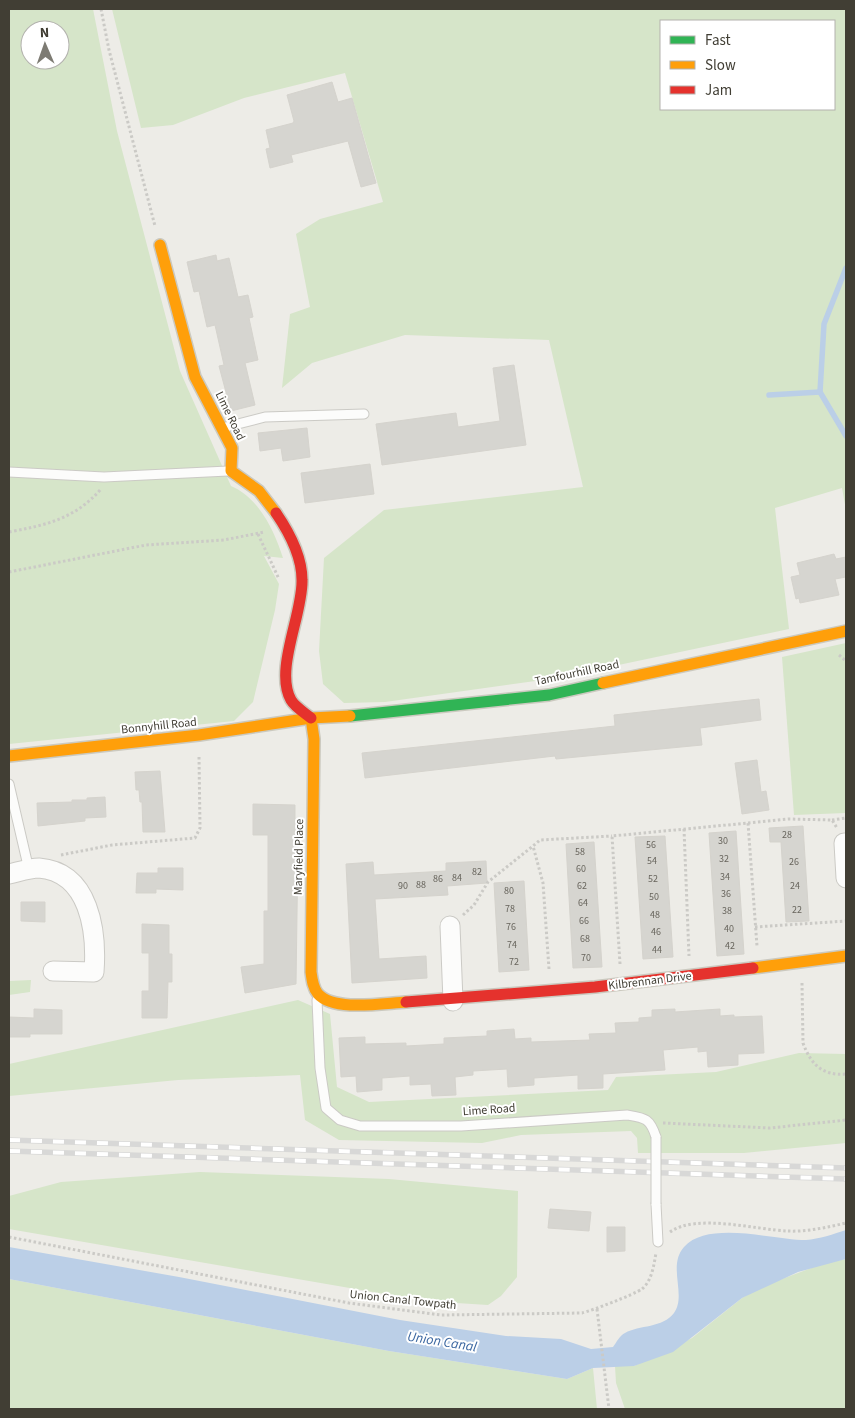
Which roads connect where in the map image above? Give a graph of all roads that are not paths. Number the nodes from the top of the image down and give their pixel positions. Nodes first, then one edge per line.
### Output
1 (160, 245) road end
2 (364, 414) dead end
3 (223, 428) junction
4 (231, 471) junction
5 (9, 472) edge
6 (846, 631) edge
7 (311, 718) junction
8 (9, 756) edge
9 (9, 784) edge
10 (845, 843) edge
11 (38, 870) junction
12 (9, 874) edge
13 (846, 878) edge
14 (450, 926) dead end
15 (846, 956) edge
16 (53, 971) dead end
17 (317, 996) junction
18 (453, 1001) junction
19 (658, 1242) road end

1 - 3 street, Lime Road
2 - 3 lane
3 - 4 street, Lime Road
4 - 5 lane
4 - 7 street
6 - 7 street, Tamfourhill Road
7 - 8 street, Bonnyhill Road
7 - 17 street, Maryfield Place
9 - 11 lane
10 - 13 street
11 - 12 street
11 - 16 street
14 - 18 street
15 - 18 street, Kilbrennan Drive
17 - 18 street, Kilbrennan Drive
17 - 19 lane, Lime Road, bridge

